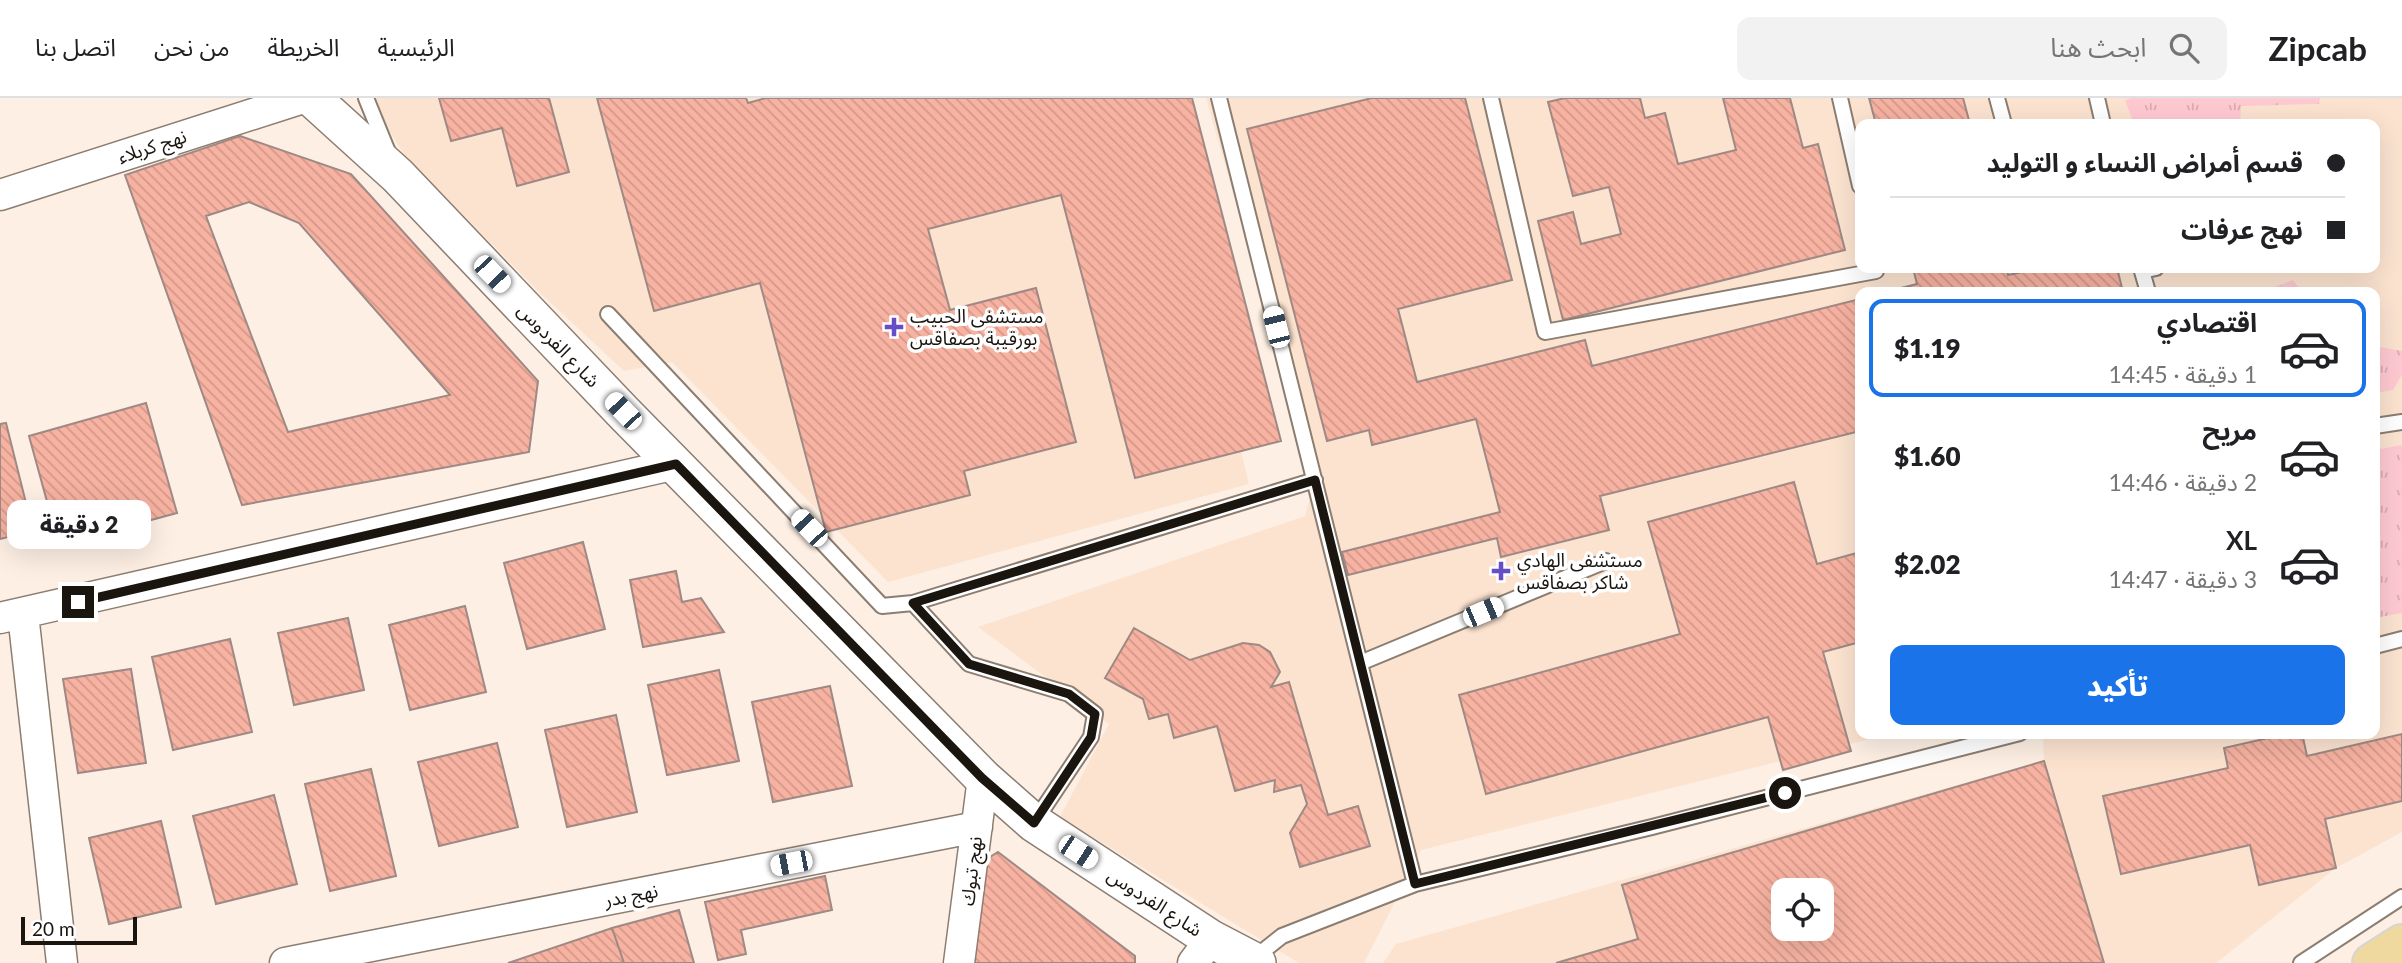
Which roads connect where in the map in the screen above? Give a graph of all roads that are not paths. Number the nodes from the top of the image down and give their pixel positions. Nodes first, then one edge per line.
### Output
1 (303, 98) edge
2 (312, 98) edge
3 (366, 98) edge
4 (1219, 98) edge
5 (1491, 98) edge
6 (1840, 98) edge
7 (1997, 98) edge
8 (2096, 98) edge
9 (2003, 119) edge
10 (2102, 119) edge
11 (1855, 164) edge
12 (398, 176) junction
13 (0, 195) edge
14 (1865, 273) edge
15 (608, 314) dead end
16 (2402, 422) edge
17 (2380, 425) edge
18 (676, 464) junction
19 (1315, 480) junction
20 (1606, 561) dead end
21 (913, 603) junction
22 (12, 616) edge
23 (2402, 639) edge
24 (2380, 645) edge
25 (1360, 663) junction
26 (1985, 739) edge
27 (982, 778) junction
28 (1034, 823) junction
29 (977, 827) junction
30 (1415, 884) junction
31 (2402, 897) edge
32 (2402, 944) edge
33 (1202, 951) edge
34 (1254, 961) edge
35 (62, 963) edge
36 (285, 963) edge
37 (960, 963) edge
38 (2301, 963) edge
39 (2372, 963) edge

1 - 13 street, نهج كربلاء
2 - 12 street, شارع الفردوس
3 - 12 lane
4 - 19 lane
5 - 14 lane
6 - 11 lane
7 - 9 lane
8 - 10 lane
12 - 18 street, شارع الفردوس
15 - 21 lane
16 - 17 lane
18 - 22 street
18 - 27 street, شارع الفردوس
19 - 21 lane
19 - 25 lane
20 - 25 lane
21 - 28 lane
22 - 35 street
23 - 24 lane
25 - 30 lane
26 - 30 lane
27 - 28 street, شارع الفردوس
27 - 29 street, نهج تبوك
28 - 33 street, شارع الفردوس
29 - 36 street, نهج بدر
29 - 37 street, نهج تبوك
30 - 34 lane
31 - 38 lane
32 - 39 main road
33 - 34 street, شارع الفردوس

